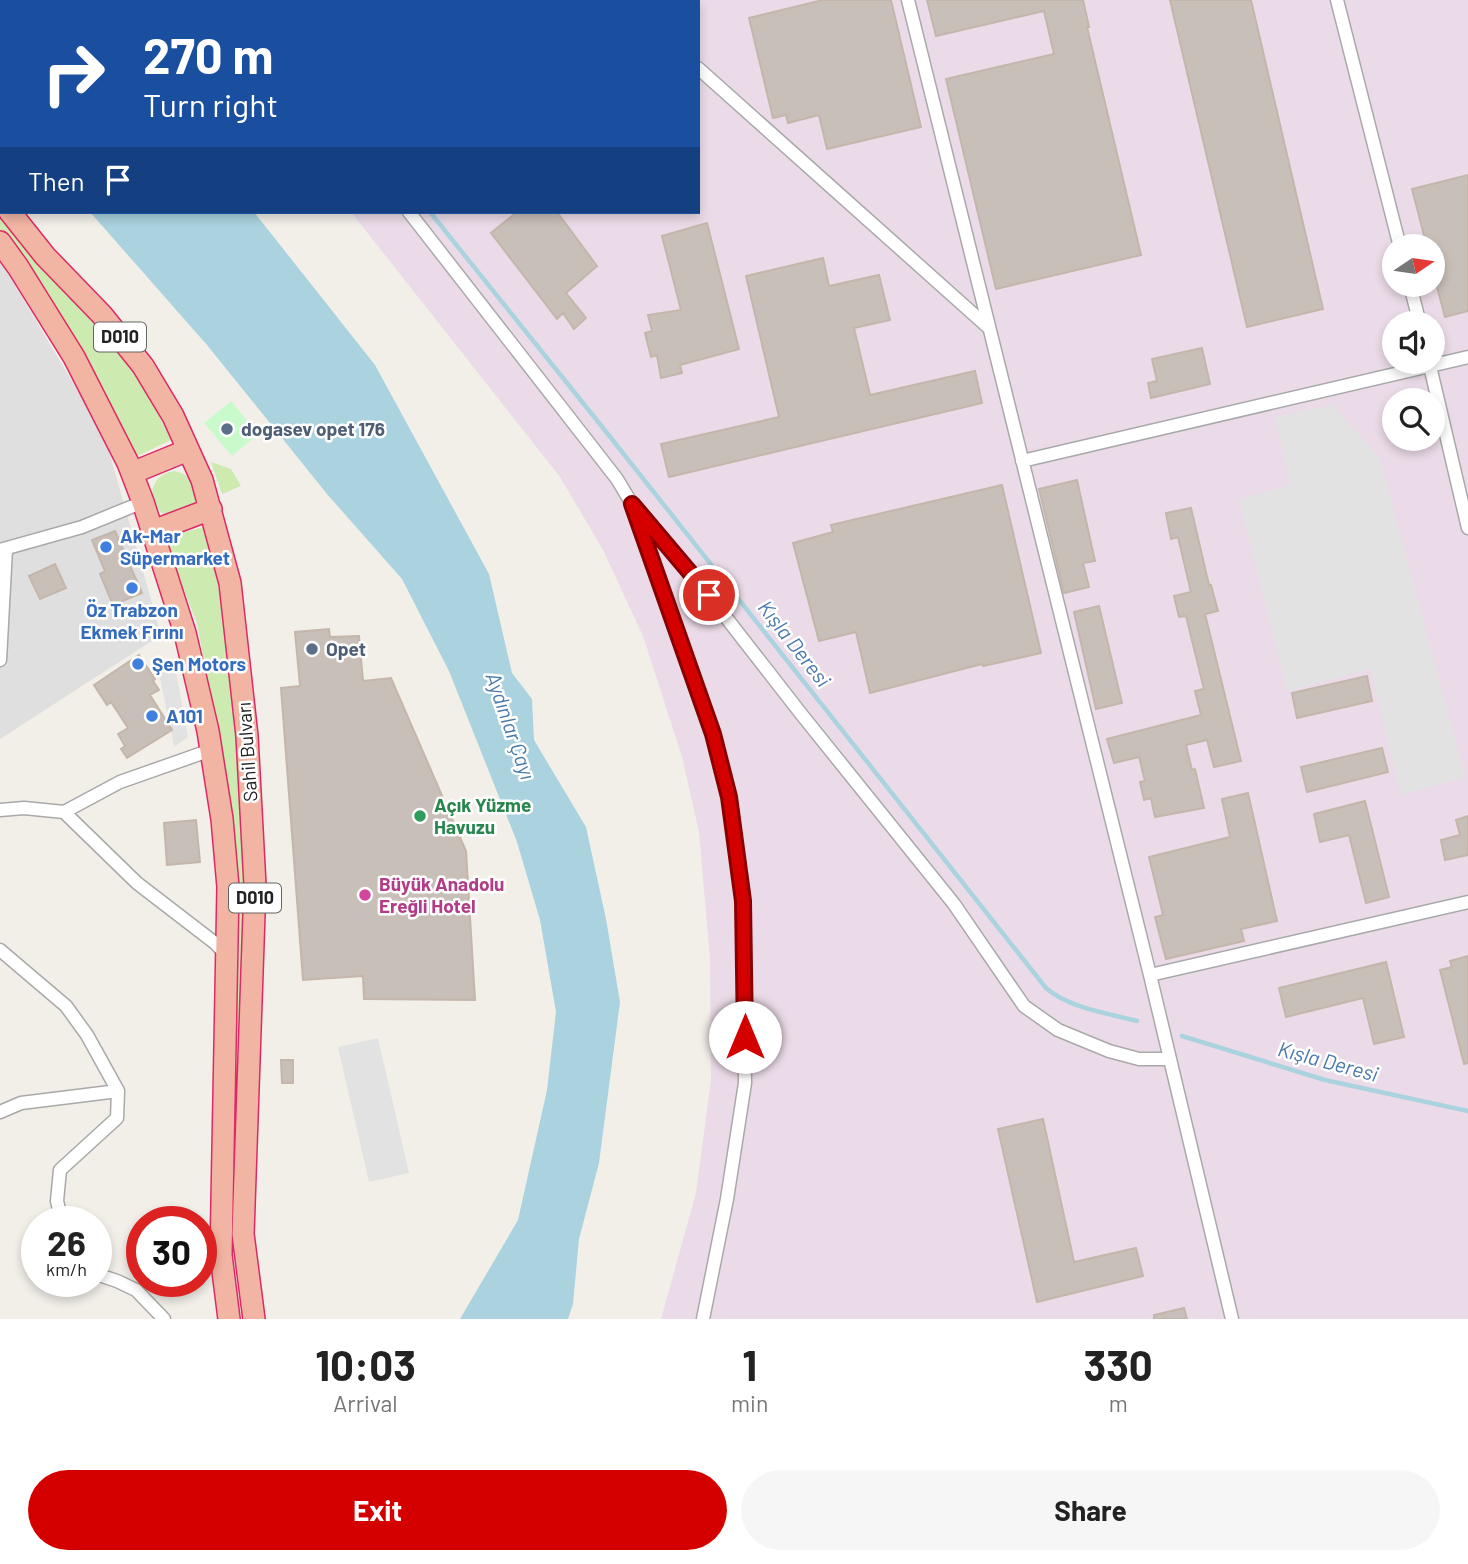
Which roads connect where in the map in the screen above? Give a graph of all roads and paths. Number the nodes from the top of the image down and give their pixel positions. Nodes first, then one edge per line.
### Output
1 (908, 0) edge
2 (1337, 0) edge
3 (700, 70) edge
4 (12, 214) edge
5 (411, 214) edge
6 (1397, 234) edge
7 (0, 242) edge
8 (989, 328) junction
9 (1468, 357) edge
10 (1445, 361) edge
11 (1387, 374) edge
12 (1431, 374) edge
13 (188, 450) junction
14 (1022, 461) junction
15 (132, 473) junction
16 (143, 502) junction
17 (632, 504) junction
18 (211, 509) junction
19 (1468, 528) edge
20 (153, 531) junction
21 (3, 550) edge
22 (0, 660) edge
23 (211, 750) junction
24 (0, 810) edge
25 (64, 812) junction
26 (1468, 902) edge
27 (0, 950) edge
28 (228, 957) junction
29 (1150, 975) junction
30 (1169, 1059) junction
31 (117, 1091) junction
32 (0, 1112) edge
33 (58, 1206) edge
34 (112, 1279) edge
35 (164, 1319) edge
36 (229, 1319) edge
37 (254, 1319) edge
38 (703, 1319) edge
39 (1231, 1319) edge

1 - 8 street
2 - 6 street
3 - 8 street
4 - 13 highway, Sahil Bulvarı / D010
5 - 17 street
7 - 15 highway, Sahil Bulvarı / D010
8 - 14 street
9 - 10 street
11 - 14 street
12 - 19 street
13 - 15 highway
13 - 18 highway, Sahil Bulvarı / D010
14 - 29 street
15 - 16 highway, Sahil Bulvarı / D010
16 - 20 highway, Sahil Bulvarı / D010
16 - 21 street
17 - 30 street
17 - 38 street
18 - 20 highway
18 - 37 highway, Sahil Bulvarı / D010
20 - 23 highway, Sahil Bulvarı / D010
21 - 22 street
23 - 25 street
23 - 28 highway, Sahil Bulvarı / D010
24 - 25 street
25 - 28 street
26 - 29 street
27 - 31 street
28 - 36 highway, Sahil Bulvarı / D010
29 - 30 street
30 - 39 street
31 - 32 street
31 - 33 street
34 - 35 street

